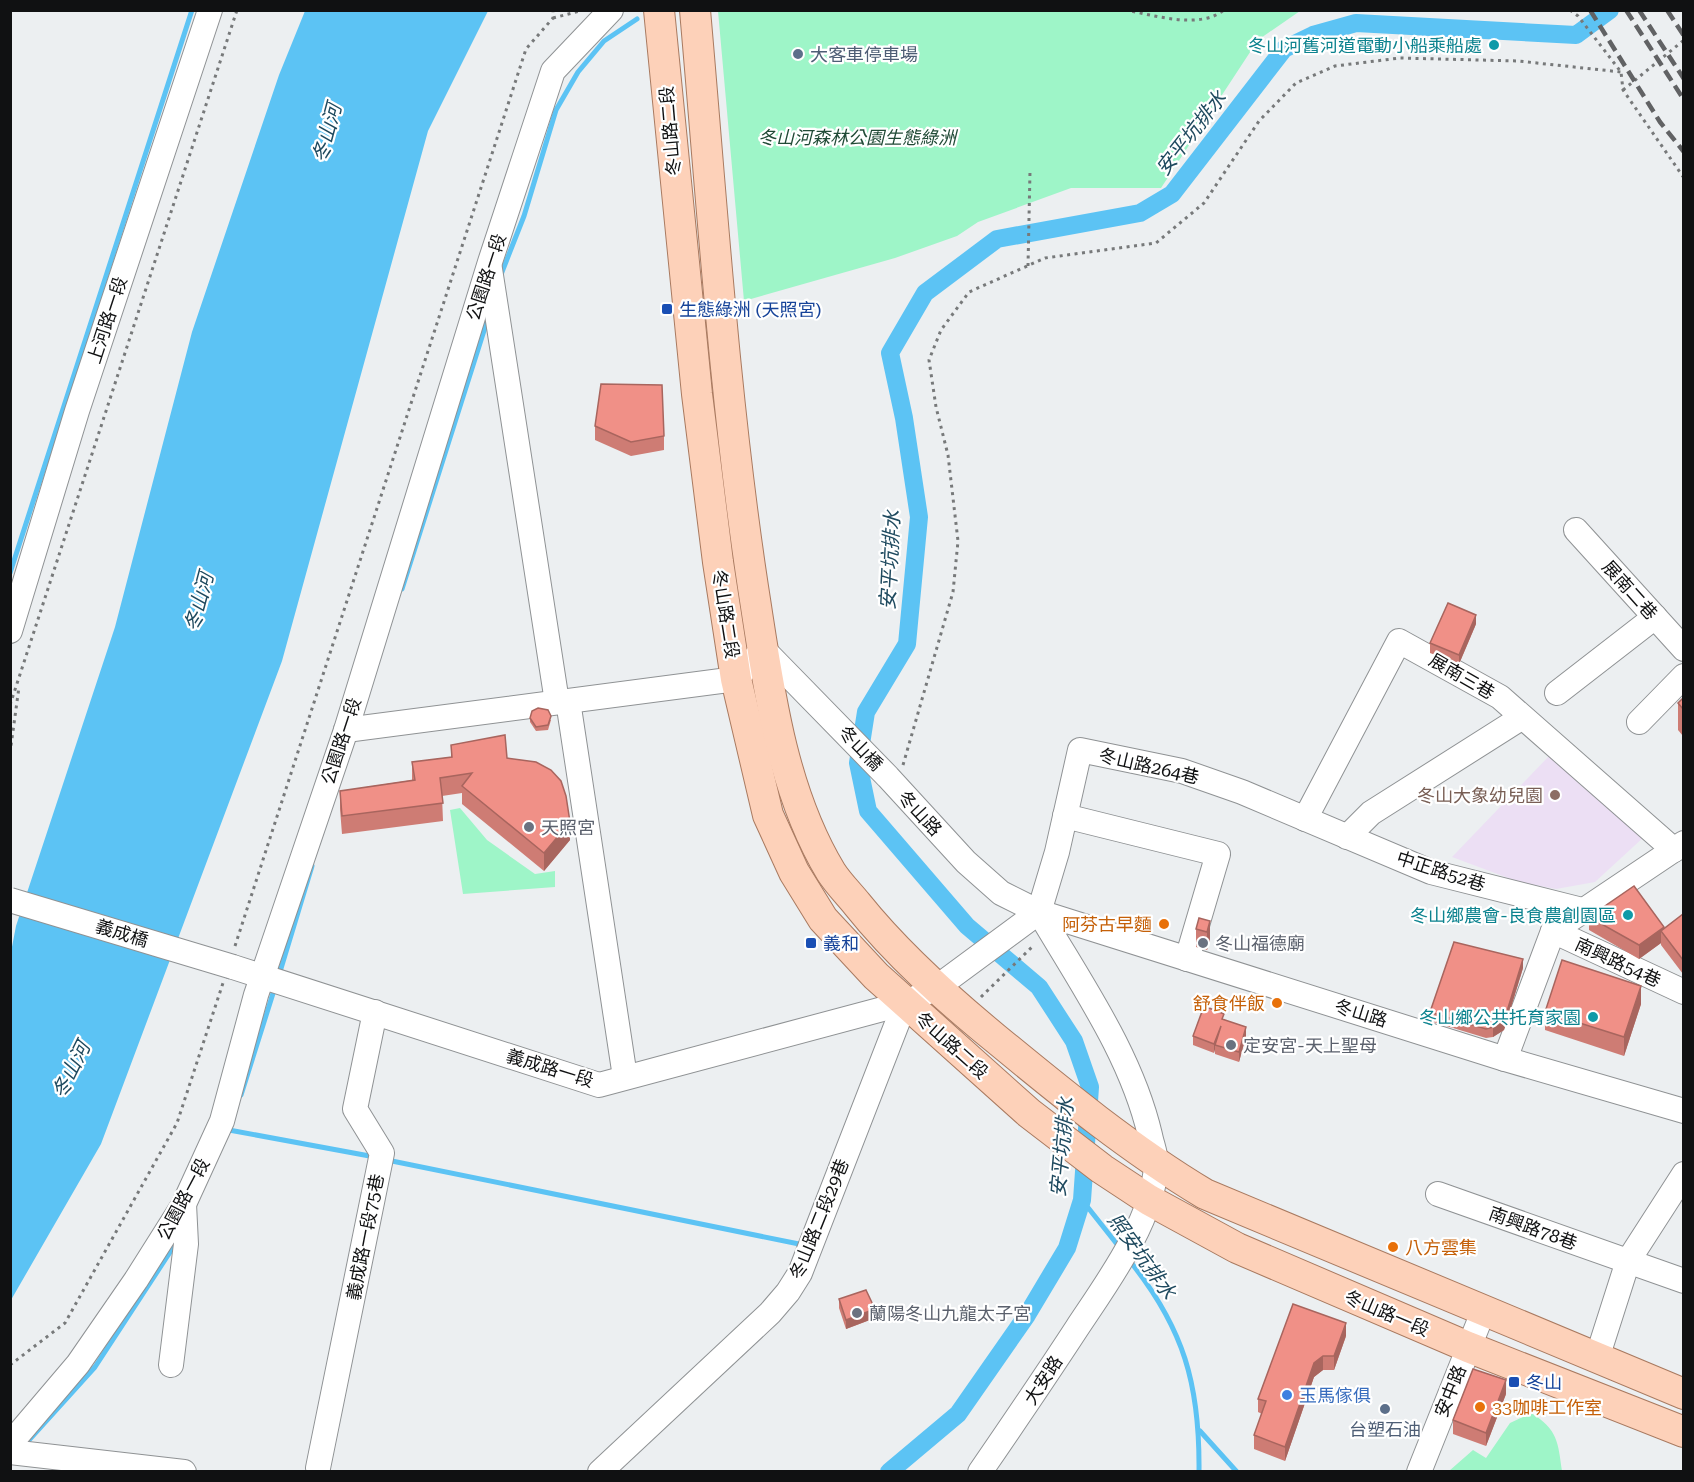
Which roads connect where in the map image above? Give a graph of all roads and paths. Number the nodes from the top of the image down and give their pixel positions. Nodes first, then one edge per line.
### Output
1 (210, 10) edge
2 (237, 10) edge
3 (553, 10) edge
4 (584, 10) edge
5 (611, 10) edge
6 (659, 10) edge
7 (695, 10) edge
8 (1125, 10) edge
9 (1224, 10) edge
10 (1570, 10) edge
11 (553, 18) junction
12 (1683, 40) edge
13 (1621, 72) junction
14 (1623, 90) junction
15 (1030, 171) dead end
16 (1683, 178) edge
17 (489, 262) junction
18 (1028, 266) junction
19 (1576, 531) dead end
20 (10, 631) edge
21 (1673, 631) edge
22 (763, 648) junction
23 (1683, 676) edge
24 (20, 679) junction
25 (736, 679) junction
26 (1557, 693) dead end
27 (563, 701) junction
28 (10, 705) edge
29 (1521, 718) junction
30 (1639, 722) dead end
31 (346, 730) junction
32 (10, 753) edge
33 (892, 782) junction
34 (1065, 816) junction
35 (1305, 819) junction
36 (1347, 837) junction
37 (1679, 846) edge
38 (10, 900) edge
39 (1582, 910) junction
40 (1039, 912) junction
41 (1553, 931) junction
42 (1035, 944) dead end
43 (1187, 959) junction
44 (231, 964) junction
45 (263, 976) junction
46 (936, 988) junction
47 (987, 992) dead end
48 (1683, 992) edge
49 (905, 1003) junction
50 (375, 1012) junction
51 (1505, 1059) junction
52 (624, 1077) junction
53 (1683, 1110) edge
54 (1156, 1165) junction
55 (1102, 1169) joint
56 (1683, 1173) edge
57 (1438, 1194) dead end
58 (184, 1203) junction
59 (1145, 1210) junction
60 (1628, 1261) junction
61 (1683, 1281) edge
62 (1483, 1312) junction
63 (1468, 1347) junction
64 (1597, 1358) junction
65 (10, 1365) edge
66 (171, 1365) dead end
67 (1683, 1394) edge
68 (1683, 1432) edge
69 (10, 1444) edge
70 (10, 1452) edge
71 (318, 1468) dead end
72 (184, 1472) edge
73 (600, 1472) edge
74 (980, 1472) edge
75 (1419, 1472) edge

1 - 20 street, 上河路一段
2 - 24 path
3 - 11 path
4 - 11 path
5 - 17 street, 公園路一段
6 - 25 main road, 冬山路二段
7 - 22 main road, 冬山路二段
8 - 9 path
10 - 13 path
11 - 44 path
12 - 14 path
13 - 14 path
13 - 18 path
14 - 16 path
15 - 18 path
17 - 27 street
17 - 31 street, 公園路一段
18 - 33 path
19 - 21 street, 展南二巷
21 - 26 street
22 - 25 street
22 - 33 street, 冬山橋
22 - 46 main road, 冬山路二段
23 - 30 street
24 - 28 path
24 - 32 path
25 - 27 street
25 - 49 main road, 冬山路二段
27 - 31 street
27 - 52 street
29 - 35 street, 展南三巷
29 - 36 street
29 - 37 street, 展南三巷
31 - 45 street, 公園路一段
33 - 40 street, 冬山路
34 - 35 street, 冬山路264巷
34 - 40 street, 冬山路264巷
34 - 43 street
35 - 36 street, 中正路52巷
36 - 39 street, 中正路52巷
37 - 39 street
38 - 44 street, 義成橋, bridge
39 - 41 street
40 - 43 street, 冬山路
40 - 46 street
40 - 54 street
41 - 48 street, 南興路54巷
41 - 51 street
42 - 47 path
43 - 51 street, 冬山路
44 - 45 street, 義成路一段
44 - 65 path
45 - 50 street, 義成路一段
45 - 58 street, 公園路一段
46 - 49 street
46 - 54 main road, 冬山路二段
49 - 52 street, 義成路一段
49 - 55 main road, 冬山路二段
49 - 73 street, 冬山路二段29巷
50 - 52 street, 義成路一段
50 - 71 street, 義成路一段75巷
51 - 53 street, 冬山路
54 - 59 street, 大安路
54 - 62 main road
55 - 59 main road, 冬山路一段
56 - 60 street
57 - 60 street, 南興路78巷
58 - 66 street
58 - 69 street, 公園路一段
59 - 63 main road, 冬山路一段
59 - 74 street, 大安路
60 - 61 street, 南興路78巷
60 - 64 street
62 - 63 street, 安中路
62 - 64 main road
63 - 68 main road, 冬山路一段
63 - 75 street, 安中路
64 - 67 main road
70 - 72 street

